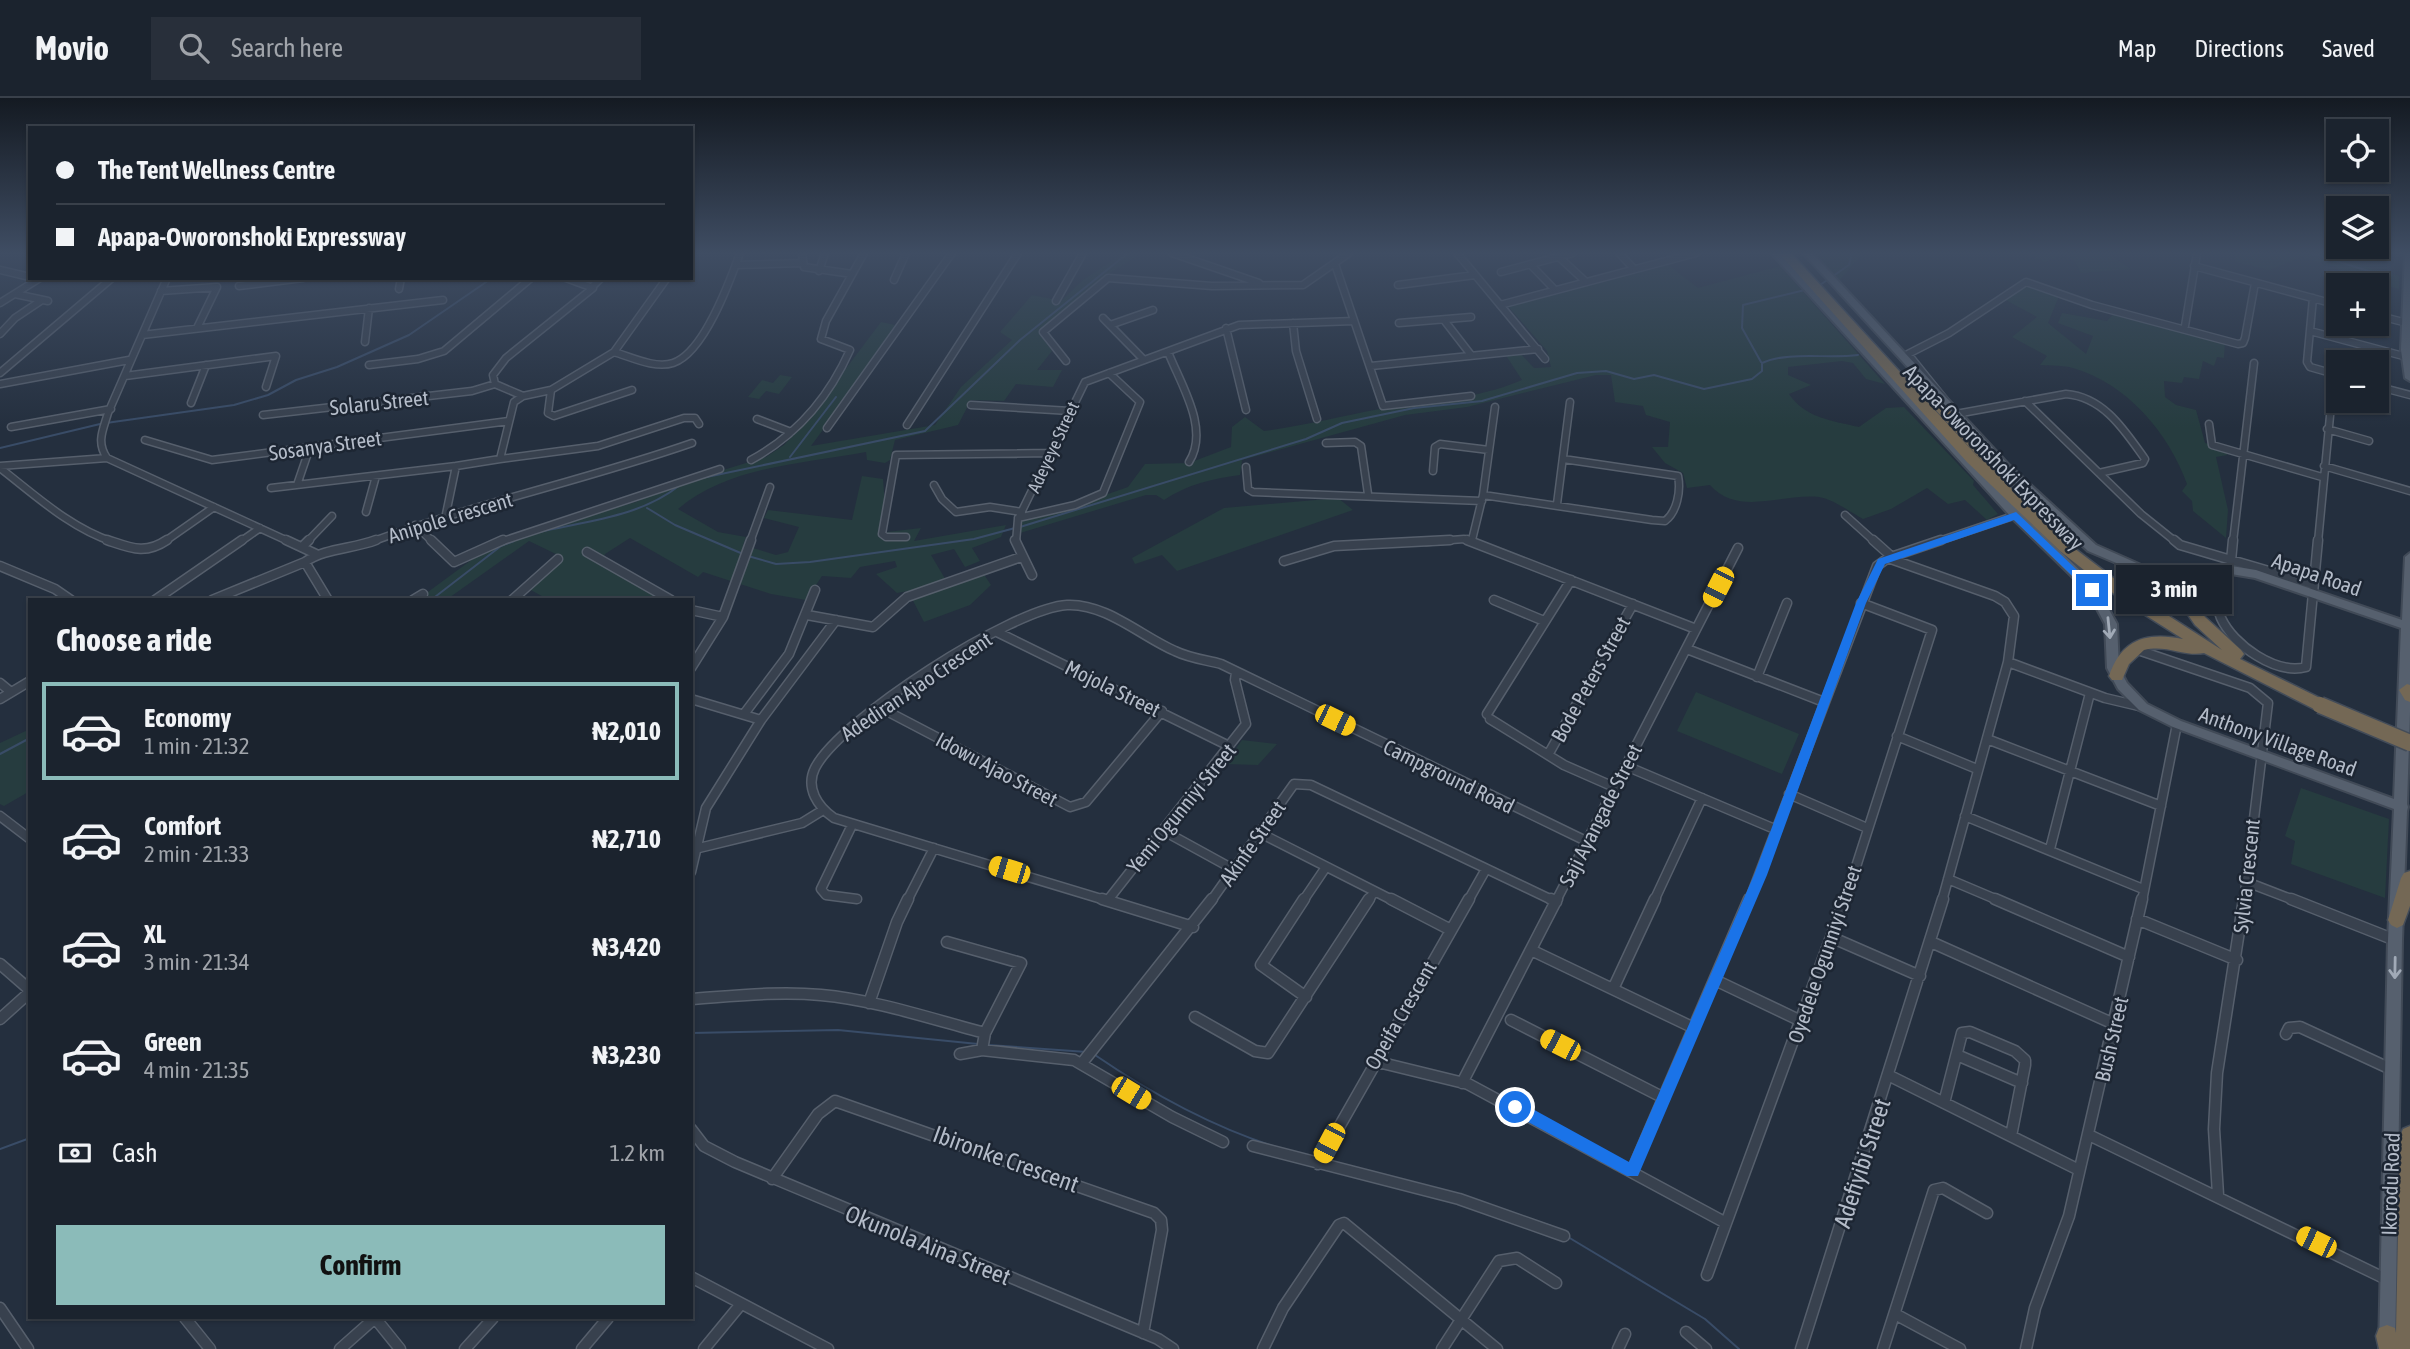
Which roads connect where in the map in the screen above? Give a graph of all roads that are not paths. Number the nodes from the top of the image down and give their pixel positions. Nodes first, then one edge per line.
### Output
1 (27, 311) edge
2 (73, 311) edge
3 (152, 311) edge
4 (205, 311) edge
5 (333, 311) edge
6 (368, 311) edge
7 (491, 311) edge
8 (565, 311) edge
9 (643, 311) edge
10 (714, 311) edge
11 (831, 311) edge
12 (910, 311) edge
13 (980, 311) edge
14 (1068, 311) edge
15 (1149, 311) edge
16 (1351, 311) edge
17 (1506, 311) edge
18 (1835, 311) edge
19 (1841, 311) edge
20 (1848, 311) edge
21 (1854, 311) edge
22 (1982, 311) edge
23 (2115, 311) edge
24 (2187, 311) edge
25 (2249, 311) edge
26 (2312, 311) edge
27 (2407, 311) edge
28 (1471, 317) dead end
29 (1103, 318) dead end
30 (2389, 318) edge
31 (1444, 320) junction
32 (1354, 321) junction
33 (1293, 323) junction
34 (1399, 323) dead end
35 (2407, 323) junction
36 (1110, 325) junction
37 (2185, 326) junction
38 (197, 328) junction
39 (1226, 328) junction
40 (2310, 331) junction
41 (0, 334) edge
42 (142, 335) junction
43 (365, 342) dead end
44 (1538, 349) junction
45 (444, 351) junction
46 (614, 352) junction
47 (1168, 352) junction
48 (1471, 355) junction
49 (2407, 357) junction
50 (451, 358) dead end
51 (1545, 359) dead end
52 (129, 360) junction
53 (1144, 360) junction
54 (1066, 361) dead end
55 (2254, 363) dead end
56 (206, 365) junction
57 (369, 365) dead end
58 (1371, 366) junction
59 (2326, 371) edge
60 (0, 373) edge
61 (1109, 373) junction
62 (125, 376) junction
63 (2410, 378) edge
64 (0, 384) edge
65 (495, 384) junction
66 (266, 387) dead end
67 (2389, 389) edge
68 (551, 390) junction
69 (632, 390) dead end
70 (1920, 393) junction
71 (2410, 395) edge
72 (523, 396) junction
73 (1471, 396) dead end
74 (2025, 401) junction
75 (1570, 402) dead end
76 (1946, 403) junction
77 (191, 404) dead end
78 (971, 405) dead end
79 (1495, 407) dead end
80 (110, 410) junction
81 (1246, 410) dead end
82 (1070, 411) junction
83 (2330, 413) edge
84 (262, 415) dead end
85 (757, 419) dead end
86 (1317, 419) dead end
87 (509, 421) junction
88 (1958, 421) junction
89 (699, 424) dead end
90 (2209, 424) dead end
91 (907, 425) dead end
92 (11, 427) dead end
93 (1938, 427) junction
94 (827, 428) dead end
95 (2327, 429) junction
96 (791, 432) junction
97 (1978, 437) junction
98 (145, 440) dead end
99 (2370, 441) dead end
100 (692, 443) dead end
101 (1326, 443) dead end
102 (310, 447) junction
103 (1489, 450) junction
104 (1051, 453) junction
105 (1989, 454) junction
106 (2243, 455) junction
107 (107, 458) junction
108 (500, 458) junction
109 (1563, 459) junction
110 (751, 460) dead end
111 (1189, 462) dead end
112 (456, 466) junction
113 (2324, 466) junction
114 (0, 467) edge
115 (1246, 467) dead end
116 (720, 469) dead end
117 (2002, 469) junction
118 (1433, 471) dead end
119 (2099, 472) junction
120 (376, 476) junction
121 (2322, 477) junction
122 (297, 485) junction
123 (934, 485) dead end
124 (770, 487) dead end
125 (271, 488) dead end
126 (2410, 491) edge
127 (1368, 494) junction
128 (1482, 498) junction
129 (1557, 504) junction
130 (214, 507) junction
131 (366, 512) dead end
132 (446, 514) junction
133 (1845, 515) dead end
134 (2016, 515) junction
135 (332, 516) dead end
136 (1019, 516) junction
137 (415, 525) junction
138 (260, 528) junction
139 (906, 537) dead end
140 (1472, 540) junction
141 (302, 547) junction
142 (1738, 548) dead end
143 (587, 552) dead end
144 (316, 554) junction
145 (1021, 556) junction
146 (1890, 557) junction
147 (2410, 557) edge
148 (558, 559) dead end
149 (1283, 561) dead end
150 (305, 562) junction
151 (2231, 562) junction
152 (0, 566) edge
153 (2209, 572) junction
154 (1032, 575) dead end
155 (1571, 580) junction
156 (2312, 588) junction
157 (815, 590) dead end
158 (423, 594) dead end
159 (69, 598) edge
160 (158, 598) edge
161 (217, 598) edge
162 (327, 598) edge
163 (416, 598) edge
164 (514, 598) edge
165 (668, 598) edge
166 (1494, 600) dead end
167 (1787, 603) dead end
168 (1861, 603) junction
169 (1633, 604) junction
170 (693, 611) edge
171 (807, 615) junction
172 (723, 617) junction
173 (836, 620) junction
174 (1544, 621) junction
175 (2407, 626) junction
176 (1696, 629) junction
177 (997, 632) junction
178 (2133, 648) junction
179 (1687, 649) junction
180 (2217, 654) junction
181 (2236, 654) junction
182 (2008, 662) junction
183 (693, 665) edge
184 (1236, 672) junction
185 (2117, 676) junction
186 (1757, 677) junction
187 (28, 682) edge
188 (0, 683) edge
189 (11, 692) junction
190 (2090, 693) junction
191 (2409, 693) edge
192 (0, 699) edge
193 (693, 700) edge
194 (1824, 702) junction
195 (2322, 702) junction
196 (879, 707) junction
197 (2143, 707) junction
198 (1162, 711) junction
199 (744, 714) junction
200 (761, 720) junction
201 (2176, 724) junction
202 (2410, 733) edge
203 (1898, 736) junction
204 (1987, 738) junction
205 (2410, 743) edge
206 (1229, 746) junction
207 (1548, 755) junction
208 (2260, 755) junction
209 (1626, 766) junction
210 (1977, 769) junction
211 (2070, 771) junction
212 (1614, 787) junction
213 (1789, 794) junction
214 (1702, 798) junction
215 (2161, 806) junction
216 (2402, 807) junction
217 (823, 810) junction
218 (0, 816) edge
219 (1965, 816) junction
220 (852, 825) junction
221 (1867, 828) junction
222 (1163, 830) junction
223 (1777, 830) junction
224 (1260, 833) junction
225 (28, 837) edge
226 (1586, 841) junction
227 (699, 848) junction
228 (934, 848) junction
229 (2050, 849) junction
230 (693, 866) edge
231 (1326, 867) junction
232 (1233, 869) junction
233 (1486, 869) junction
234 (2410, 878) edge
235 (1948, 879) junction
236 (2244, 881) junction
237 (2143, 889) junction
238 (1374, 892) junction
239 (857, 899) dead end
240 (1108, 900) junction
241 (1556, 902) junction
242 (2137, 919) junction
243 (2397, 920) junction
244 (1193, 927) junction
245 (1449, 929) junction
246 (1833, 937) junction
247 (2395, 940) junction
248 (947, 942) dead end
249 (1931, 942) junction
250 (1531, 950) junction
251 (2129, 957) junction
252 (2237, 960) junction
253 (0, 964) edge
254 (1920, 976) junction
255 (1715, 980) junction
256 (28, 989) edge
257 (1613, 989) junction
258 (28, 993) edge
259 (1306, 997) junction
260 (693, 999) edge
261 (869, 1003) junction
262 (1195, 1017) dead end
263 (0, 1019) edge
264 (1511, 1020) dead end
265 (1801, 1021) junction
266 (2114, 1024) junction
267 (1694, 1028) junction
268 (2287, 1034) dead end
269 (983, 1043) junction
270 (960, 1054) dead end
271 (1957, 1055) junction
272 (1086, 1057) junction
273 (1374, 1061) junction
274 (2393, 1070) junction
275 (1890, 1076) junction
276 (1462, 1083) junction
277 (2022, 1083) junction
278 (1664, 1098) junction
279 (1944, 1103) junction
280 (693, 1132) edge
281 (2089, 1135) junction
282 (2011, 1136) junction
283 (2410, 1136) edge
284 (1223, 1142) dead end
285 (1254, 1146) dead end
286 (1319, 1161) junction
287 (2079, 1170) junction
288 (1632, 1171) junction
289 (772, 1179) junction
290 (2218, 1195) junction
291 (1987, 1213) dead end
292 (1726, 1223) junction
293 (1564, 1236) dead end
294 (1707, 1275) dead end
295 (693, 1278) edge
296 (2388, 1280) junction
297 (1556, 1283) dead end
298 (741, 1304) junction
299 (0, 1308) edge
300 (1895, 1314) junction
301 (186, 1319) edge
302 (374, 1319) edge
303 (376, 1319) edge
304 (492, 1319) edge
305 (607, 1319) edge
306 (1461, 1319) junction
307 (1686, 1332) dead end
308 (1143, 1333) junction
309 (1625, 1335) dead end
310 (2388, 1345) edge
311 (28, 1349) edge
312 (209, 1349) edge
313 (340, 1349) edge
314 (400, 1349) edge
315 (465, 1349) edge
316 (582, 1349) edge
317 (704, 1349) edge
318 (828, 1349) edge
319 (1173, 1349) edge
320 (1263, 1349) edge
321 (1443, 1349) edge
322 (1497, 1349) edge
323 (1618, 1349) edge
324 (1706, 1349) edge
325 (1801, 1349) edge
326 (1883, 1349) edge
327 (1960, 1349) edge
328 (2026, 1349) edge
329 (2407, 1349) edge

1 - 41 street
2 - 60 street
3 - 42 street
4 - 38 street
5 - 38 street
6 - 43 street
7 - 45 street
8 - 65 street
9 - 46 street
10 - 46 street
11 - 96 street
12 - 94 street
13 - 91 street
14 - 54 street
15 - 36 street
16 - 32 street
17 - 44 street
18 - 70 main road, Apapa-Oworonshoki Expressway
19 - 70 highway
20 - 70 highway
21 - 70 main road, Apapa-Oworonshoki Expressway
22 - 76 street
23 - 37 street
24 - 37 street
25 - 37 street
26 - 40 street
27 - 35 main road
28 - 31 street
29 - 36 street
30 - 35 street
31 - 34 street
31 - 48 street
32 - 33 street, Adeyeye Street
32 - 58 street
33 - 39 street, Adeyeye Street
33 - 86 street
35 - 49 main road
36 - 53 street
38 - 42 street
39 - 47 street, Adeyeye Street
39 - 81 street
40 - 49 street
40 - 59 street
42 - 52 street
44 - 48 street
44 - 51 street
45 - 50 street
45 - 57 street
46 - 68 street
47 - 53 street, Adeyeye Street
47 - 111 street
48 - 58 street
49 - 63 main road
52 - 62 street
52 - 64 street
53 - 61 street, Adeyeye Street
55 - 106 street
56 - 62 street
56 - 66 street
56 - 77 street
58 - 73 street
61 - 82 street, Adeyeye Street
61 - 136 street
62 - 80 street
65 - 72 street
65 - 84 street, Solaru Street
67 - 71 street
68 - 69 street
68 - 72 street
70 - 76 main road, Apapa-Oworonshoki Expressway
70 - 88 highway, Apapa-Oworonshoki Expressway
70 - 93 highway, Apapa-Oworonshoki Expressway
70 - 93 highway
72 - 87 street
74 - 88 street
74 - 119 street
74 - 119 street
75 - 109 street
76 - 88 main road, Apapa-Oworonshoki Expressway
78 - 82 street
79 - 103 street
80 - 92 street
80 - 107 street
82 - 104 street, Adeyeye Street
83 - 95 street
85 - 96 street
87 - 102 street, Sosanya Street
87 - 108 street
88 - 97 main road, Apapa-Oworonshoki Expressway
88 - 105 highway
88 - 117 highway, Apapa-Oworonshoki Expressway
89 - 108 street
90 - 106 street
93 - 134 main road, Apapa-Oworonshoki Expressway
93 - 180 highway, Apapa-Oworonshoki Expressway
95 - 99 street
95 - 113 street
96 - 110 street
97 - 105 highway
97 - 117 main road, Apapa-Oworonshoki Expressway
98 - 102 street, Sosanya Street
100 - 132 street, Anipole Crescent
101 - 127 street
102 - 122 street
103 - 118 street
103 - 128 street
104 - 136 street, Adeyeye Street
104 - 139 street
105 - 117 highway
106 - 121 street
106 - 151 street
107 - 114 street
107 - 130 street
108 - 112 street
109 - 129 street
109 - 129 street
112 - 120 street
112 - 132 street
113 - 121 street
113 - 126 street
114 - 130 street
115 - 127 street
116 - 137 street
117 - 153 main road, Apapa-Oworonshoki Expressway
117 - 181 highway, Apapa-Oworonshoki Expressway
119 - 151 street
120 - 122 street
120 - 131 street
121 - 156 street
122 - 125 street
123 - 136 street
124 - 172 street
127 - 128 street
128 - 129 street
128 - 140 street
130 - 138 street
132 - 137 street, Anipole Crescent
133 - 146 street
134 - 146 street
134 -> 185 main road, Apapa-Oworonshoki Expressway
135 - 141 street
136 - 145 street, Adeyeye Street
137 - 144 street, Anipole Crescent
138 - 141 street
138 - 160 street
140 - 149 street
140 - 155 street
141 - 144 street
142 - 176 street, Saji Ayangade Street
143 - 165 street
144 - 150 street, Anipole Crescent
145 - 154 street
145 - 173 street
146 - 168 street
146 - 182 street, Adefiyibi Street
147 - 175 main road, Ikorodu Road
148 - 164 street
150 - 161 street, Anipole Crescent
150 - 162 street
151 - 156 street
152 - 159 street
153 - 156 main road, Apapa Road
153 - 156 street
153 - 181 highway
155 - 169 street
155 - 174 street
156 - 175 main road, Apapa Road
157 - 171 street
158 - 163 street
166 - 174 street
167 - 186 street
168 - 194 street
168 - 203 street, Oyedele Ogunniyi Street
169 - 176 street
169 - 207 street, Bode Peters Street
170 - 172 street
171 - 173 street
171 - 199 street
172 - 183 street
173 - 200 street
174 - 207 street
175 - 191 main road, Ikorodu Road
176 - 179 street, Saji Ayangade Street
177 - 184 street, Adediran Ajao Crescent
177 - 196 street, Adediran Ajao Crescent
177 - 198 street, Mojola Street
178 - 180 highway
178 - 185 highway
178 - 208 street, Sylvia Crescent
179 - 186 street
179 - 209 street, Saji Ayangade Street
180 - 195 highway, Apapa-Oworonshoki Expressway
181 - 195 highway, Apapa-Oworonshoki Expressway
182 - 190 street, Anthony Village Road
182 - 204 street, Adefiyibi Street
184 - 206 street, Yemi Ogunniyi Street
184 - 226 street, Campground Road
185 - 197 main road, Anthony Village Road
186 - 194 street
187 - 189 street
188 - 189 street
189 - 192 street
190 - 197 street, Anthony Village Road
190 - 211 street
191 - 216 main road, Ikorodu Road
193 - 199 street
194 - 213 street
195 - 202 highway, Apapa-Oworonshoki Expressway
195 - 205 highway, bridge
196 - 198 street, Idowu Ajao Street
196 - 217 street, Adediran Ajao Crescent
197 - 201 main road, Anthony Village Road
198 - 206 street, Mojola Street
199 - 200 street
200 - 227 street
201 - 208 main road, Anthony Village Road
201 - 215 street, Bush Street
203 - 210 street
203 - 221 street, Oyedele Ogunniyi Street
204 - 210 street, Adefiyibi Street
204 - 211 street
206 - 222 street, Yemi Ogunniyi Street
207 - 212 street
208 - 216 main road, Anthony Village Road
208 - 236 street, Sylvia Crescent
209 - 212 street, Saji Ayangade Street
209 - 214 street
210 - 219 street, Adefiyibi Street
211 - 215 street
211 - 229 street
212 - 226 street, Saji Ayangade Street
213 - 221 street
213 - 223 street
214 - 223 street
214 - 257 street
215 - 237 street, Bush Street
216 - 243 main road, Ikorodu Road
217 - 220 street
217 - 227 street
218 - 225 street
219 - 229 street
219 - 235 street, Adefiyibi Street
220 - 228 street
220 - 239 street
221 - 246 street, Oyedele Ogunniyi Street
222 - 232 street
222 - 240 street, Yemi Ogunniyi Street
223 - 255 street
224 - 231 street
224 - 232 street, Akinfe Street
224 - 233 street, Akinfe Street
226 - 241 street, Saji Ayangade Street
227 - 230 street
228 - 240 street
228 - 261 street
229 - 237 street
231 - 238 street
231 - 259 street
232 - 244 street, Akinfe Street
233 - 241 street, Akinfe Street
233 - 245 street, Opeifa Crescent
234 - 243 highway
235 - 249 street, Adefiyibi Street
235 - 251 street
236 - 247 street
236 - 252 street, Sylvia Crescent
237 - 242 street, Bush Street
238 - 245 street
238 - 259 street
240 - 244 street
241 - 250 street, Saji Ayangade Street
242 - 251 street, Bush Street
242 - 252 street
243 - 247 main road, Ikorodu Road
244 - 272 street, Akinfe Street
245 - 273 street, Opeifa Crescent
246 - 254 street
246 - 265 street, Oyedele Ogunniyi Street
247 -> 274 main road, Ikorodu Road
248 - 269 street
249 - 254 street, Adefiyibi Street
249 - 266 street
250 - 257 street
250 - 276 street, Saji Ayangade Street
251 - 266 street, Bush Street
252 - 290 street, Sylvia Crescent
253 - 256 street
254 - 275 street, Adefiyibi Street
255 - 265 street
255 - 267 street
257 - 267 street
258 - 263 street
259 - 262 street
260 - 261 street
261 - 269 street
264 - 278 street
265 - 292 street, Oyedele Ogunniyi Street
266 - 281 street, Bush Street
267 - 278 street
268 - 274 street
269 - 270 street
269 - 272 street
271 - 277 street
271 - 277 street
271 - 279 street
272 - 284 street
273 - 276 street
273 - 286 street, Opeifa Crescent
274 - 296 main road, Ikorodu Road
275 - 279 street
275 - 325 street, Adefiyibi Street
276 - 288 street
277 - 282 street
278 - 288 street
279 - 282 street
280 - 289 street, Okunola Aina Street
281 - 287 street, Bush Street
281 - 290 street
282 - 287 street
283 - 329 highway, Ikorodu Road
285 - 286 street
286 - 293 street
287 - 328 street, Bush Street
288 - 292 street
289 - 308 street, Okunola Aina Street
289 - 308 street, Ibironke Crescent
290 - 296 street
291 - 300 street
292 - 294 street, Oyedele Ogunniyi Street
295 - 298 street
296 - 310 main road, Ikorodu Road
297 - 306 street
298 - 317 street
298 - 318 street
299 - 311 street
300 - 326 street
300 - 327 street
301 - 312 street
302 - 313 street
303 - 314 street
304 - 315 street
305 - 316 street
306 - 320 street
306 - 321 street
306 - 322 street
307 - 324 street
308 - 319 street, Okunola Aina Street
309 - 323 street

